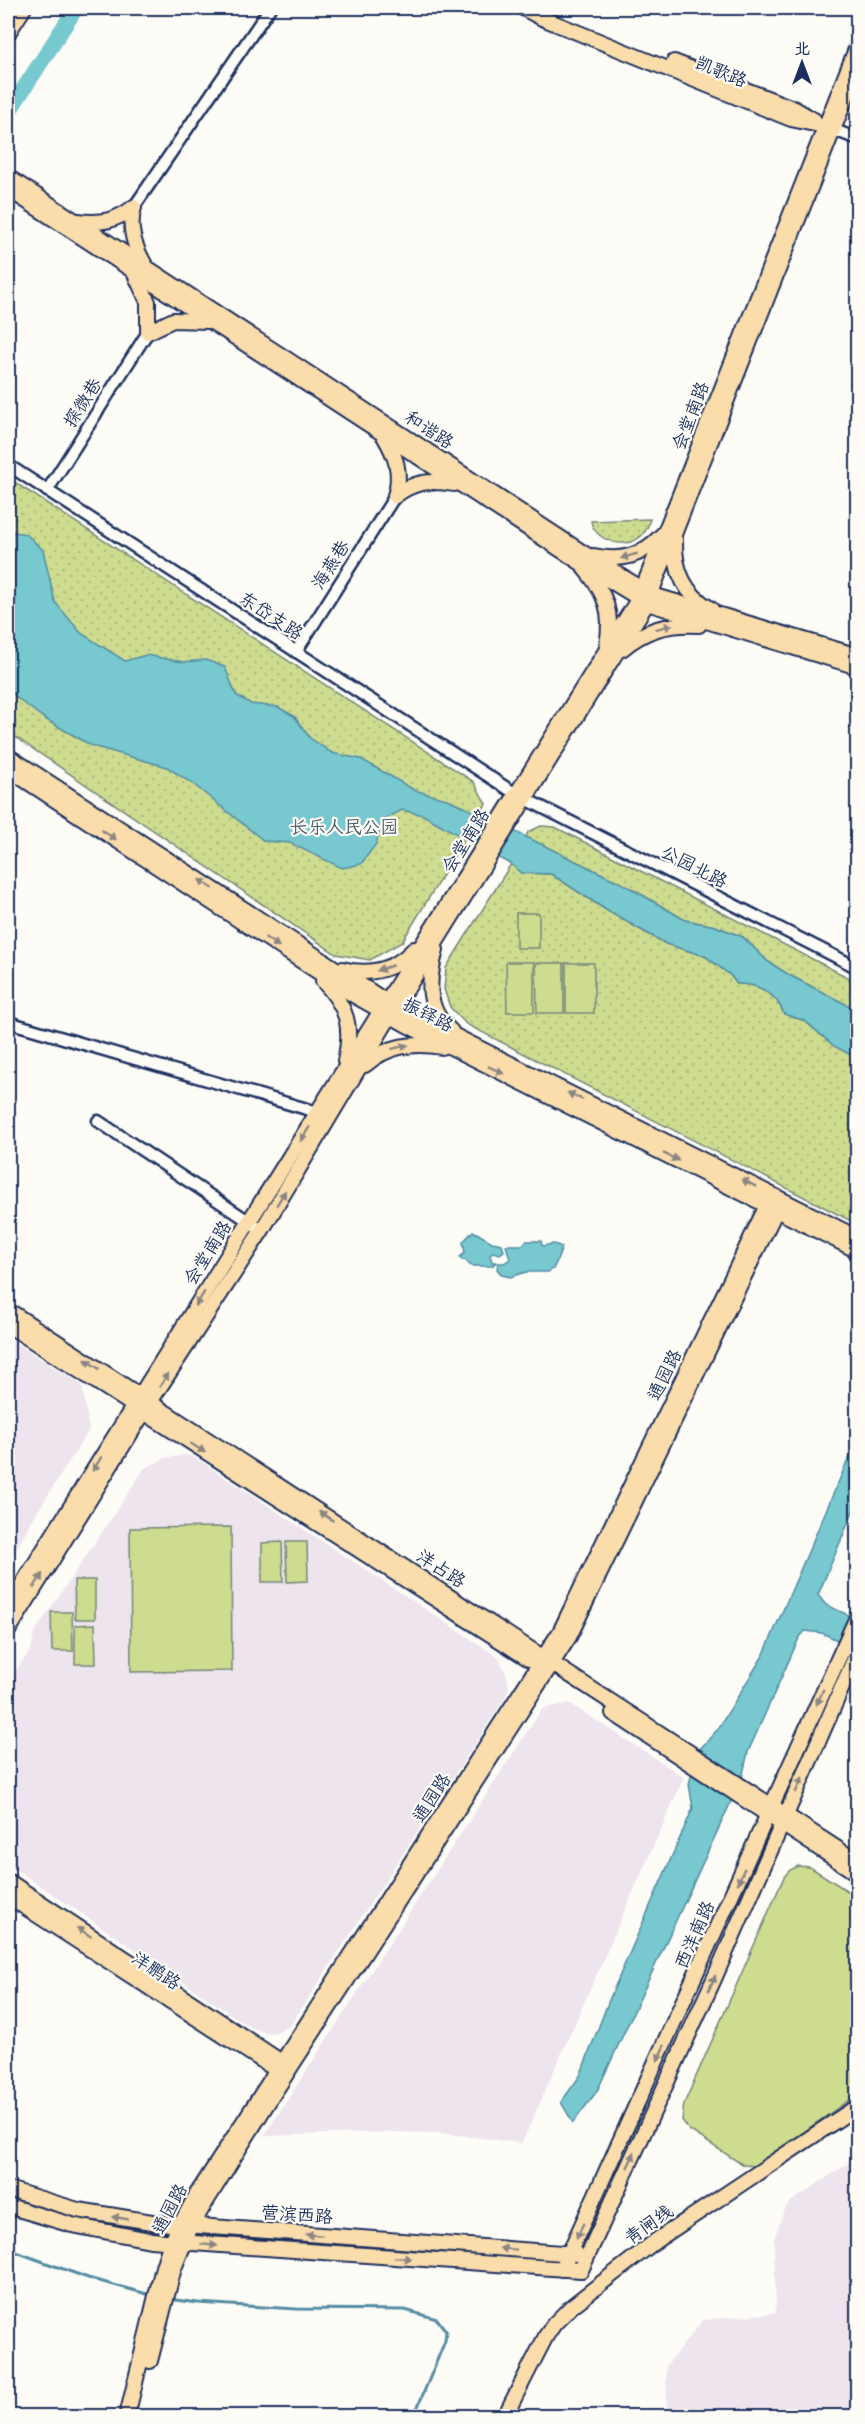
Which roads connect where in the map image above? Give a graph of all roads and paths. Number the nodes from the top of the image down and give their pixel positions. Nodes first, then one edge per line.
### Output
1 (24, 8) edge
2 (270, 8) edge
3 (523, 8) edge
4 (541, 8) edge
5 (8, 33) edge
6 (858, 44) edge
7 (858, 68) edge
8 (829, 128) junction
9 (858, 139) edge
10 (8, 177) edge
11 (8, 189) edge
12 (134, 207) junction
13 (73, 220) junction
14 (140, 269) junction
15 (210, 321) junction
16 (148, 332) junction
17 (381, 433) junction
18 (8, 465) edge
19 (461, 485) junction
20 (47, 491) junction
21 (395, 496) junction
22 (671, 532) junction
23 (581, 557) junction
24 (645, 596) junction
25 (726, 622) junction
26 (296, 652) junction
27 (610, 654) junction
28 (858, 656) edge
29 (858, 667) edge
30 (8, 756) edge
31 (8, 769) edge
32 (521, 797) junction
33 (435, 934) junction
34 (321, 959) junction
35 (309, 966) junction
36 (858, 968) edge
37 (388, 1009) junction
38 (8, 1023) edge
39 (459, 1045) junction
40 (348, 1076) junction
41 (325, 1114) junction
42 (98, 1121) dead end
43 (774, 1202) junction
44 (249, 1221) junction
45 (261, 1230) junction
46 (858, 1238) edge
47 (858, 1251) edge
48 (8, 1324) edge
49 (141, 1404) junction
50 (8, 1608) edge
51 (857, 1615) edge
52 (8, 1631) edge
53 (858, 1651) edge
54 (546, 1664) junction
55 (770, 1810) junction
56 (783, 1819) junction
57 (858, 1862) edge
58 (858, 1874) edge
59 (8, 1881) edge
60 (8, 1896) edge
61 (284, 2069) junction
62 (858, 2106) edge
63 (8, 2189) edge
64 (8, 2206) edge
65 (186, 2225) junction
66 (177, 2243) junction
67 (569, 2254) junction
68 (588, 2255) junction
69 (562, 2269) junction
70 (581, 2270) joint
71 (158, 2311) junction
72 (127, 2416) edge
73 (135, 2416) edge
74 (505, 2416) edge

1 - 5 main road
2 - 12 street
3 - 8 main road, 凯歌路
4 - 8 main road, 凯歌路
6 - 8 main road, 会堂南路
7 - 8 main road, 会堂南路
8 - 9 street
8 - 22 main road, 会堂南路
10 - 13 main road, 和谐路
11 - 14 main road, 和谐路
12 - 13 main road
12 - 14 main road
13 - 14 main road, 和谐路
14 - 15 main road, 和谐路
14 - 16 main road
14 - 23 main road, 和谐路
15 - 16 main road
15 - 17 main road, 和谐路
16 - 20 street, 探微巷
17 - 19 main road, 和谐路
17 - 21 main road
18 - 20 street, 东岱支路
19 - 21 main road
19 - 23 main road, 和谐路
20 - 26 street, 东岱支路
21 - 26 street, 海燕巷
22 -> 23 main road
22 - 24 main road, 会堂南路
22 - 25 main road
23 - 24 main road, 和谐路
23 - 27 main road
24 - 25 main road, 和谐路
24 - 27 main road, 会堂南路
27 -> 25 main road
25 - 28 main road, 和谐路
25 - 29 main road, 和谐路
26 - 32 street, 东岱支路
27 - 32 main road, 会堂南路
34 -> 30 main road, 振铎路
31 -> 35 main road, 振铎路
32 - 33 main road, 会堂南路
32 - 36 street, 公园北路
33 -> 34 main road
33 - 37 main road, 会堂南路
33 - 39 main road
34 - 37 main road, 振铎路
35 - 37 main road, 振铎路
35 - 40 main road
37 - 39 main road, 振铎路
37 - 40 main road, 会堂南路
38 - 41 street
40 -> 39 main road
39 - 43 main road, 振铎路
40 - 41 main road, 会堂南路
41 -> 44 main road, 会堂南路
45 -> 41 main road, 会堂南路
42 - 44 street
43 - 46 main road, 振铎路
43 - 47 main road, 振铎路
43 - 54 main road, 通园路
44 - 45 street
44 -> 49 main road, 会堂南路
49 -> 45 main road, 会堂南路
48 - 49 main road, 洋占路
49 -> 50 main road, 会堂南路
52 -> 49 main road, 会堂南路
49 - 54 main road, 洋占路
51 -> 55 main road, 西洋南路
56 -> 53 main road, 西洋南路
54 - 55 main road, 洋占路
54 - 61 main road, 通园路
55 - 56 main road, 洋占路
55 -> 67 main road, 西洋南路
56 - 57 main road, 洋占路
56 - 58 main road, 洋占路
68 -> 56 main road, 西洋南路
61 -> 59 main road
60 - 61 main road, 洋鹏路
61 - 65 main road, 通园路
62 - 74 main road, 青闸线
65 -> 63 main road, 营滨西路
64 - 66 main road, 营滨西路
65 - 66 main road, 通园路
67 -> 65 main road, 营滨西路
66 -> 69 main road, 营滨西路
66 - 71 main road, 通园路
67 - 68 main road, 营滨西路
67 - 69 main road, 西洋南路
68 - 70 main road, 西洋南路
69 - 70 main road, 营滨西路
71 - 72 main road, 通园路
71 - 73 main road, 通园路

